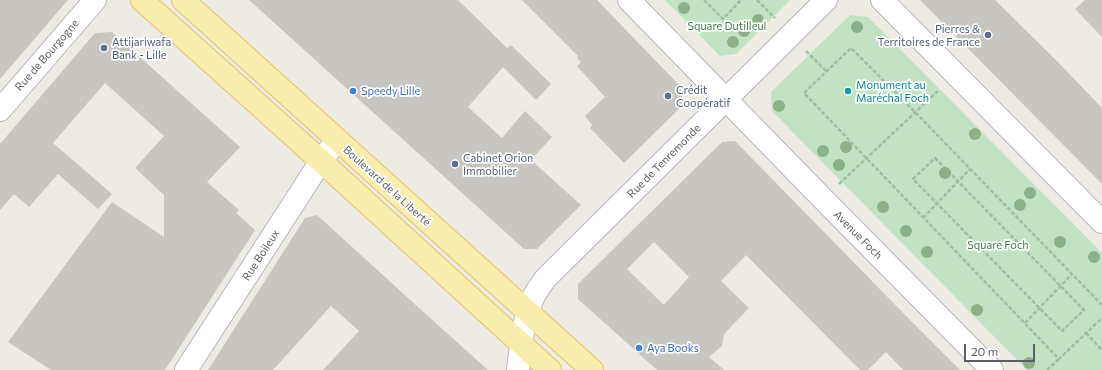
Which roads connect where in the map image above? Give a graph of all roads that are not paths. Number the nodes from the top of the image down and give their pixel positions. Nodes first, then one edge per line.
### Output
1 (95, 0) edge
2 (142, 0) edge
3 (183, 0) edge
4 (629, 0) edge
5 (826, 0) edge
6 (882, 0) edge
7 (725, 99) junction
8 (0, 110) edge
9 (337, 140) junction
10 (321, 161) junction
11 (1102, 222) edge
12 (528, 312) junction
13 (521, 344) junction
14 (186, 370) edge
15 (518, 370) edge
16 (550, 370) edge
17 (592, 370) edge
18 (992, 370) edge

1 - 8 street, Rue de Bourgogne
2 - 10 main road
3 - 9 main road, Boulevard de la Liberté
4 - 7 street
5 - 7 street, Rue de Tenremonde
6 - 11 street
7 - 12 street, Rue de Tenremonde
7 - 18 street, Avenue Foch
9 - 10 street, Rue Boileux
9 - 12 main road, Boulevard de la Liberté
10 - 13 main road
10 - 14 street, Rue Boileux
12 - 13 street, Rue de Tenremonde
12 - 17 main road, Boulevard de la Liberté
13 - 15 street, Rue de Tenremonde
13 - 16 main road

